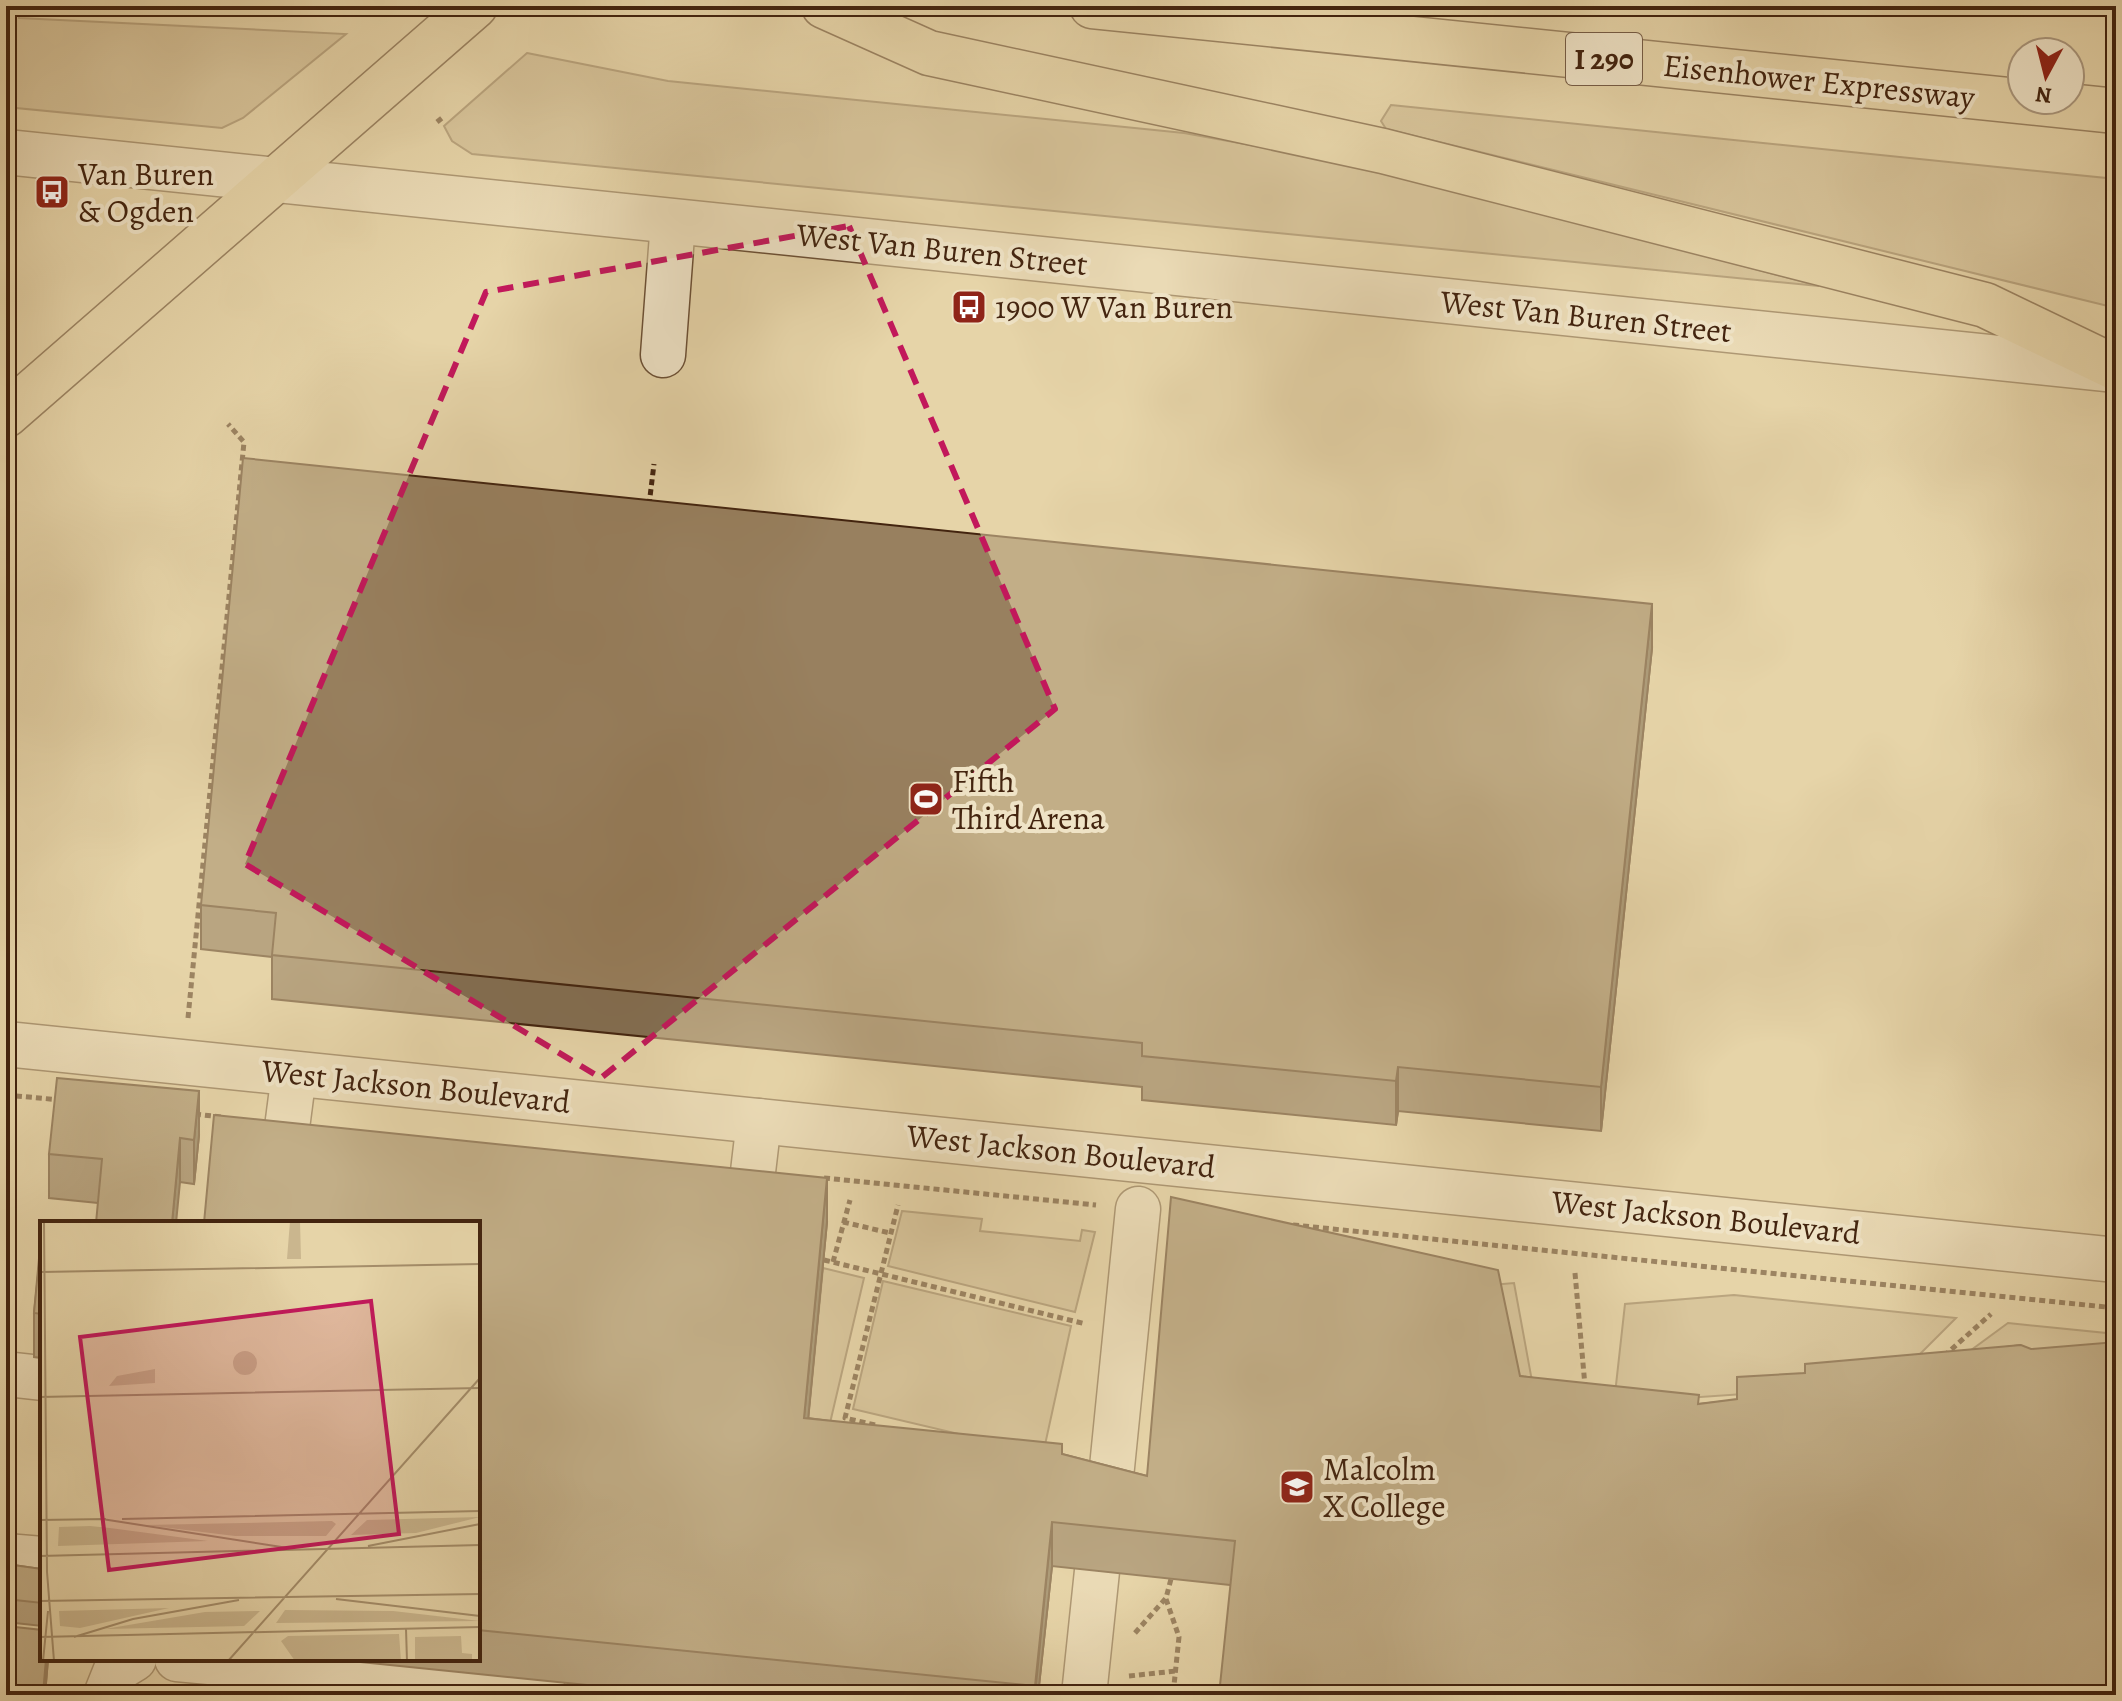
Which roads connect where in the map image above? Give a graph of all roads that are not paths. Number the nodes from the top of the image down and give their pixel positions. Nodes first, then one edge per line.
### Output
1 (475, 6) edge
2 (824, 6) edge
3 (1092, 6) edge
4 (2116, 111) edge
5 (6, 152) edge
6 (278, 179) junction
7 (673, 222) junction
8 (663, 355) dead end
9 (2116, 369) edge
10 (6, 415) edge
11 (6, 1044) edge
12 (294, 1074) junction
13 (759, 1121) junction
14 (282, 1166) edge
15 (1138, 1209) road end
16 (748, 1214) edge
17 (2116, 1260) edge
18 (6, 1374) edge
19 (40, 1378) edge
20 (1108, 1507) edge
21 (6, 1556) edge
22 (40, 1559) edge
23 (1096, 1577) dead end
24 (131, 1661) edge
25 (190, 1661) edge
26 (337, 1684) edge
27 (444, 1690) edge
28 (106, 1695) edge
29 (545, 1695) edge
30 (1084, 1695) edge

1 - 6 main road
2 - 9 main road
3 - 4 main road, Eisenhower Expressway / I 290
5 - 6 street, West Van Buren Street
6 - 7 street, West Van Buren Street
6 - 10 main road
7 - 8 street
7 - 9 street, West Van Buren Street
11 - 12 street, West Jackson Boulevard
12 - 13 street, West Jackson Boulevard
12 - 14 street
13 - 16 street
13 - 17 street, West Jackson Boulevard
15 - 20 street
18 - 19 street
21 - 22 street
23 - 30 street
24 - 28 street
25 - 26 street
26 - 27 street
27 - 29 street

